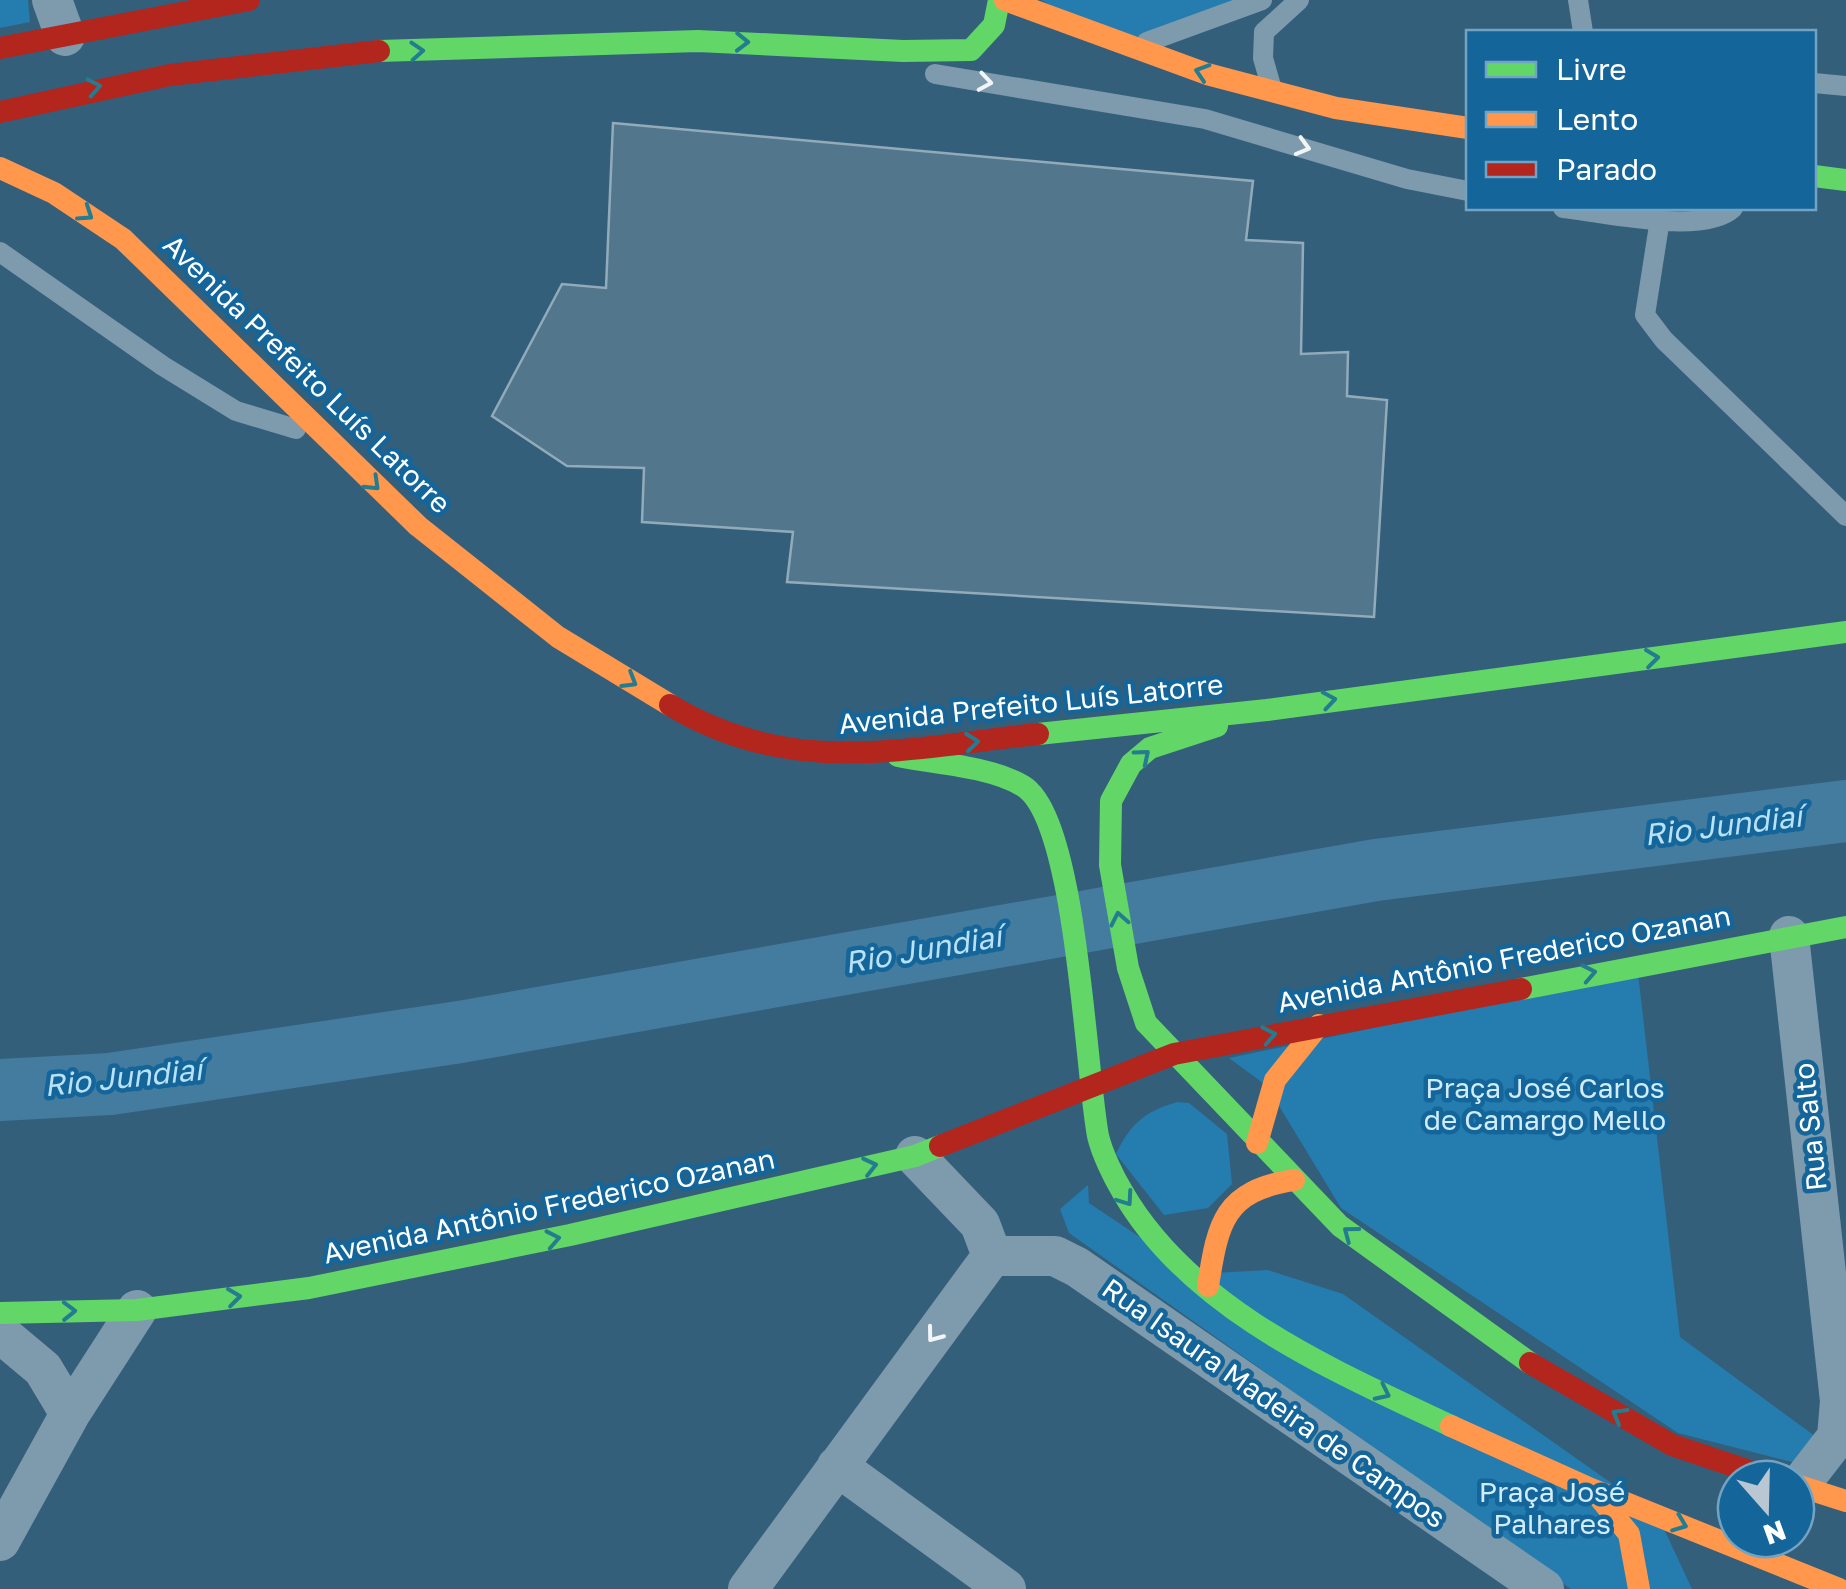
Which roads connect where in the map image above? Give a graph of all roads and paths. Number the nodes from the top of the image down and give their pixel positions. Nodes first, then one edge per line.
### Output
1 (249, 0) edge
2 (1002, 0) edge
3 (1262, 0) edge
4 (1299, 0) edge
5 (1578, 0) edge
6 (58, 18) edge
7 (1584, 30) edge
8 (0, 48) edge
9 (1132, 48) junction
10 (894, 51) junction
11 (1816, 83) edge
12 (1846, 86) edge
13 (1274, 92) junction
14 (0, 112) edge
15 (1466, 128) edge
16 (0, 168) edge
17 (1816, 176) edge
18 (1846, 180) edge
19 (1466, 191) edge
20 (1581, 210) edge
21 (1732, 210) edge
22 (1660, 219) junction
23 (0, 252) edge
24 (324, 437) junction
25 (1846, 516) edge
26 (1846, 632) edge
27 (1267, 710) junction
28 (875, 752) junction
29 (1846, 928) edge
30 (1789, 936) junction
31 (1319, 1025) junction
32 (1174, 1054) junction
33 (1095, 1085) junction
34 (1258, 1143) junction
35 (915, 1156) junction
36 (1294, 1180) junction
37 (992, 1256) junction
38 (1208, 1286) junction
39 (137, 1310) junction
40 (0, 1312) edge
41 (0, 1333) edge
42 (70, 1414) junction
43 (1814, 1459) edge
44 (1716, 1460) edge
45 (836, 1466) junction
46 (1595, 1492) junction
47 (1816, 1492) edge
48 (1846, 1501) edge
49 (0, 1542) edge
50 (1764, 1581) dead end
51 (1834, 1585) edge
52 (748, 1589) edge
53 (1006, 1589) edge
54 (1544, 1589) edge
55 (1639, 1589) edge

1 - 6 main road
2 - 9 main road
2 - 10 main road
3 - 9 lane
4 - 13 lane
5 - 7 lane
6 - 8 main road
13 -> 9 main road
14 -> 10 main road
10 -> 19 lane
11 - 12 lane
13 - 15 main road
16 -> 24 main road, Avenida Prefeito Luís Latorre
17 - 18 main road
20 - 22 lane
21 - 22 lane
22 - 25 lane
23 - 24 lane
24 -> 28 main road, Avenida Prefeito Luís Latorre
27 -> 26 main road, Avenida Prefeito Luís Latorre
28 -> 27 main road, Avenida Prefeito Luís Latorre
32 -> 27 main road
28 - 33 main road
29 - 30 main road, Avenida Antônio Frederico Ozanan
31 -> 30 main road, Avenida Antônio Frederico Ozanan
30 - 43 street, Rua Salto
32 -> 31 main road, Avenida Antônio Frederico Ozanan
31 - 34 main road
32 - 33 main road, Avenida Antônio Frederico Ozanan
32 - 34 main road
33 - 35 main road, Avenida Antônio Frederico Ozanan
33 -> 38 main road
34 - 36 main road
35 - 37 street
39 -> 35 main road, Avenida Antônio Frederico Ozanan
36 - 38 main road
44 -> 36 main road
37 -> 45 street
37 - 54 street, Rua Isaura Madeira de Campos
38 -> 46 main road
40 -> 39 main road, Avenida Antônio Frederico Ozanan
39 - 42 street
41 - 42 street
42 - 49 street
45 - 52 street
45 - 53 street
46 -> 51 main road
46 - 55 main road
47 - 48 main road
50 - 51 main road

